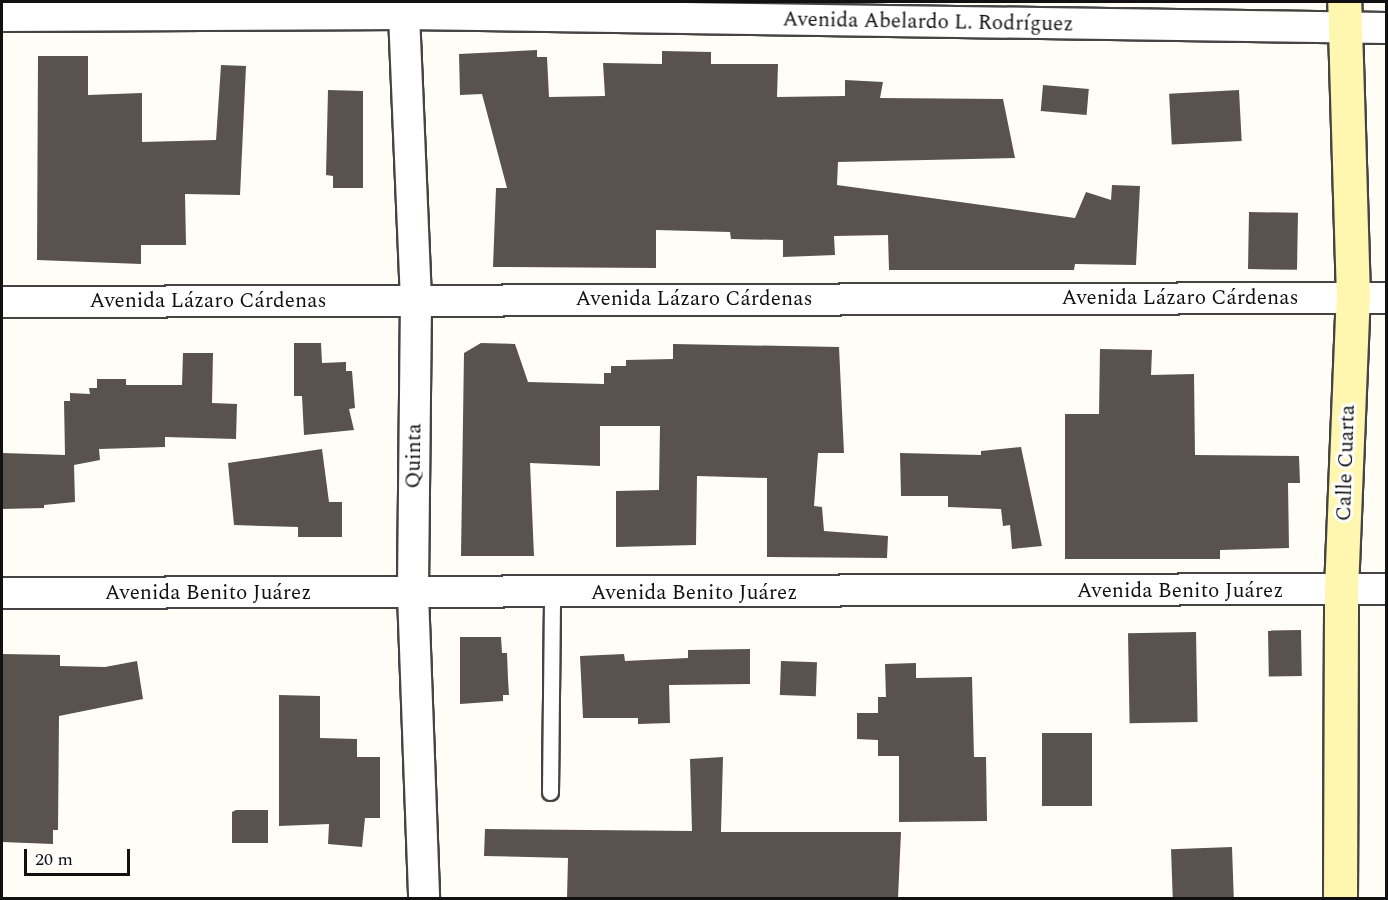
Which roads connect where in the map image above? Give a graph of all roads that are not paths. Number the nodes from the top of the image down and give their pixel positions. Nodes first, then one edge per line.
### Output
1 (404, 14) junction
2 (1343, 15) edge
3 (2, 16) edge
4 (1386, 28) edge
5 (1353, 297) junction
6 (1386, 298) edge
7 (416, 300) junction
8 (2, 302) edge
9 (1386, 589) edge
10 (1341, 590) junction
11 (2, 593) edge
12 (552, 593) junction
13 (413, 594) junction
14 (550, 792) dead end
15 (424, 898) edge
16 (1340, 898) edge

1 - 2 street, Avenida Abelardo L. Rodríguez
1 - 3 street, Avenida Abelardo L. Rodríguez
1 - 7 street, Quinta
2 - 4 street, Avenida Abelardo L. Rodríguez
2 - 5 street, Calle Cuarta
5 - 6 street, Avenida Lázaro Cárdenas
5 - 7 street, Avenida Lázaro Cárdenas
5 - 10 street, Calle Cuarta
7 - 8 street, Avenida Lázaro Cárdenas
7 - 13 street, Quinta
9 - 10 street, Avenida Benito Juárez
10 - 12 street, Avenida Benito Juárez
10 - 16 street, Calle Cuarta
11 - 13 street, Avenida Benito Juárez
12 - 13 street, Avenida Benito Juárez
12 - 14 lane
13 - 15 street, Quinta

